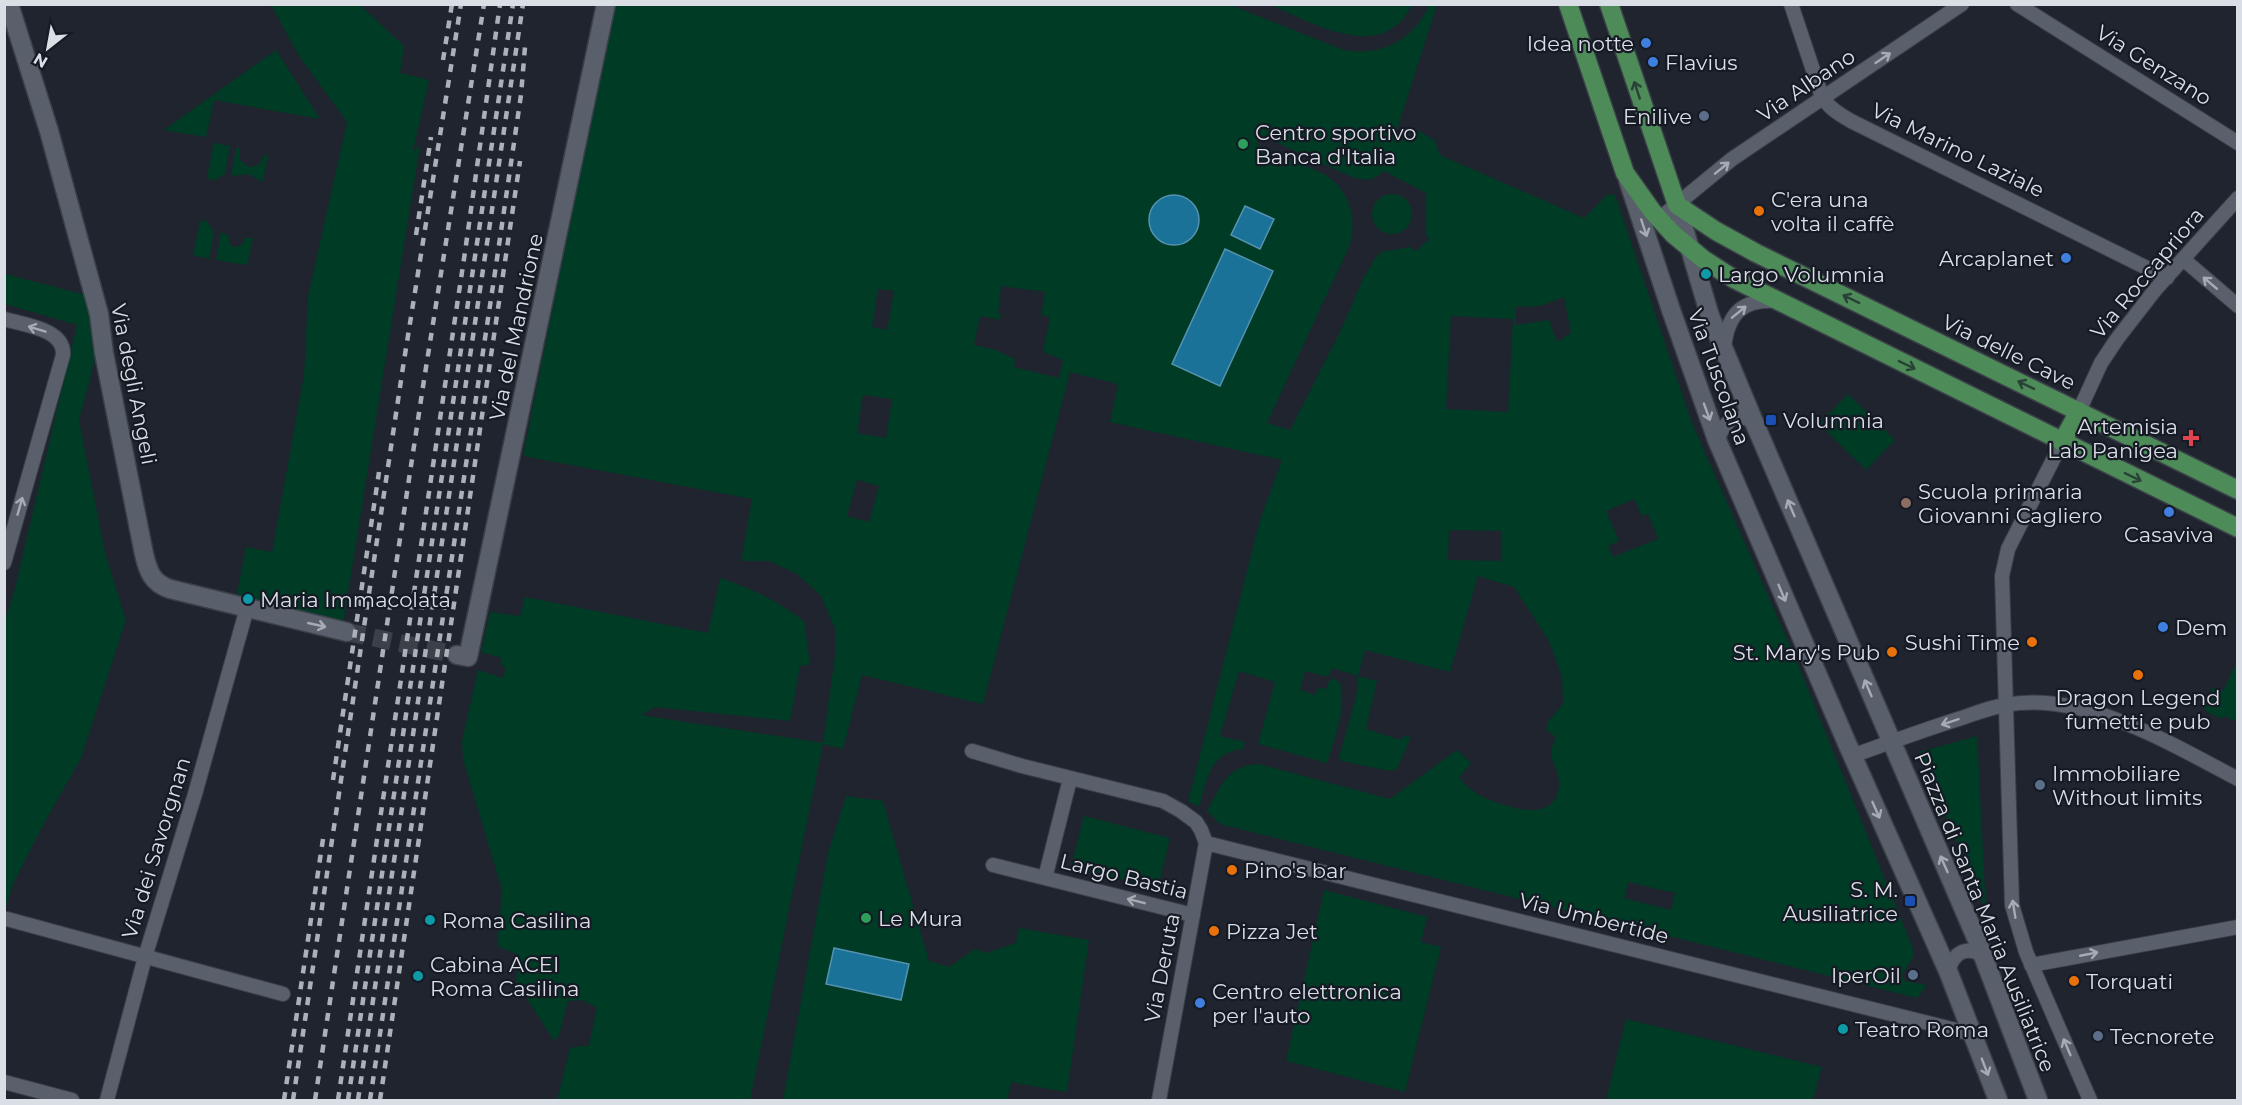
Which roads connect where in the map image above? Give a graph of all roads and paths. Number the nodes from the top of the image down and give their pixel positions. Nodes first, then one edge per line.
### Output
1 (9, 4) edge
2 (606, 4) edge
3 (1568, 4) edge
4 (1609, 4) edge
5 (1791, 4) edge
6 (1962, 4) edge
7 (2017, 4) edge
8 (1824, 99) junction
9 (2238, 142) edge
10 (1625, 173) junction
11 (2238, 198) edge
12 (1677, 205) junction
13 (1659, 219) junction
14 (1689, 248) junction
15 (2183, 259) junction
16 (2167, 278) junction
17 (1779, 301) junction
18 (2238, 306) edge
19 (4, 319) edge
20 (1724, 350) junction
21 (2079, 411) junction
22 (1754, 422) junction
23 (1717, 440) junction
24 (2062, 442) junction
25 (2238, 490) edge
26 (2238, 528) edge
27 (4, 562) edge
28 (247, 608) junction
29 (347, 632) tunnel mouth
30 (463, 656) dead end
31 (2006, 705) junction
32 (1891, 741) junction
33 (972, 751) dead end
34 (1852, 756) junction
35 (2238, 778) edge
36 (1070, 779) junction
37 (1206, 843) junction
38 (993, 865) dead end
39 (1045, 878) junction
40 (1193, 915) junction
41 (7, 919) dead end
42 (2238, 927) edge
43 (1984, 956) junction
44 (145, 957) junction
45 (2031, 965) junction
46 (1947, 971) junction
47 (283, 994) dead end
48 (1972, 1034) junction
49 (4, 1082) edge
50 (72, 1101) edge
51 (107, 1101) edge
52 (1159, 1101) edge
53 (1998, 1101) edge
54 (2037, 1101) edge
55 (2090, 1101) edge

1 - 28 main road, Via degli Angeli
2 - 30 main road, Via del Mandrione
3 - 10 main road, Via Tuscolana
12 -> 4 main road, Via Tuscolana
5 - 8 street
8 -> 6 street, Via Albano
7 - 9 street, Via Genzano
12 -> 8 street, Via Albano
8 - 16 street, Via Marino Laziale
10 - 13 main road
10 -> 23 main road, Via Tuscolana
11 - 15 street, Via Roccapriora
12 - 13 street
12 - 14 main road, Via Tuscolana
21 -> 12 main road, Via delle Cave
13 - 14 main road
14 - 17 main road
14 - 20 main road, Via Tuscolana
15 - 16 street, Via Roccapriora
18 -> 15 street
16 - 21 street, Via Roccapriora
20 -> 17 street
17 -> 24 main road
27 -> 19 street
20 - 22 main road, Via Tuscolana
21 - 24 main road
21 - 25 main road, Via delle Cave
22 - 23 street
32 -> 22 main road, Via Tuscolana
23 -> 34 main road, Via Tuscolana
24 -> 26 main road
24 - 31 street
28 -> 29 main road, Via degli Angeli
28 - 44 street, Via dei Savorgnan
31 -> 32 street, Piazza di Santa Maria Ausiliatrice
31 - 35 street
45 -> 31 street, Piazza di Santa Maria Ausiliatrice
32 - 34 street, Piazza di Santa Maria Ausiliatrice
43 -> 32 main road, Piazza di Santa Maria Ausiliatrice
33 - 36 street
34 -> 46 main road
36 - 37 street
36 - 39 street, Largo Bastia
37 - 40 street, Via Deruta
37 - 48 street, Via Umbertide
38 - 39 street, Largo Bastia
40 -> 39 street, Largo Bastia
40 - 52 street, Via Deruta
41 - 44 street
45 -> 42 street
43 - 46 street
43 - 54 main road, Piazza di Santa Maria Ausiliatrice
44 - 47 street
44 - 51 street, Via dei Savorgnan
55 -> 45 street, Piazza di Santa Maria Ausiliatrice
46 - 48 main road
48 -> 53 main road
49 - 50 street

